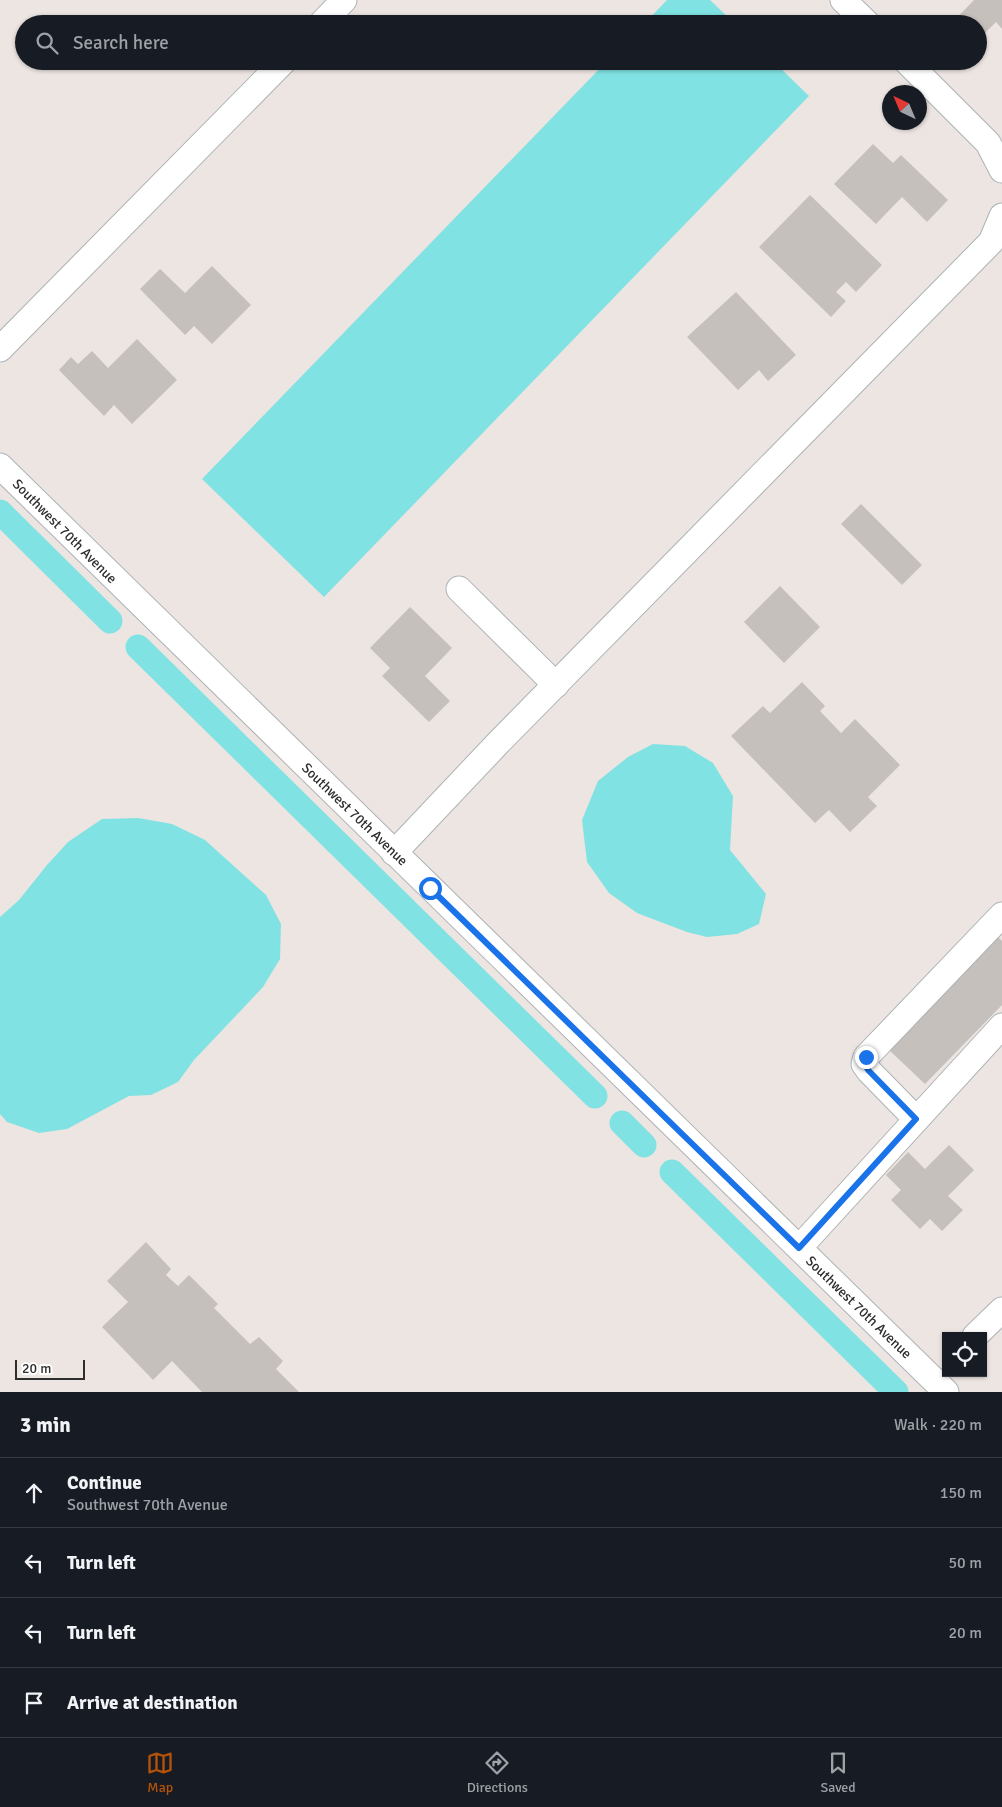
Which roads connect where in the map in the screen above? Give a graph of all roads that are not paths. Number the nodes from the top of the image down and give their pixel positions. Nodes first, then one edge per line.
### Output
1 (344, 0) edge
2 (843, 0) edge
3 (330, 15) edge
4 (859, 15) edge
5 (275, 70) edge
6 (915, 70) edge
7 (1002, 170) edge
8 (1002, 216) edge
9 (0, 349) edge
10 (0, 466) edge
11 (459, 589) dead end
12 (556, 685) junction
13 (394, 852) junction
14 (1002, 916) edge
15 (1002, 1026) edge
16 (916, 1119) junction
17 (799, 1248) junction
18 (1002, 1310) edge
19 (979, 1332) edge
20 (941, 1378) edge

1 - 3 street
2 - 4 street
5 - 9 street
6 - 7 street
8 - 12 street
10 - 13 street, Southwest 70th Avenue
11 - 12 street
12 - 13 street
13 - 17 street, Southwest 70th Avenue
14 - 16 street
15 - 16 street
16 - 17 street
17 - 20 street, Southwest 70th Avenue
18 - 19 street

